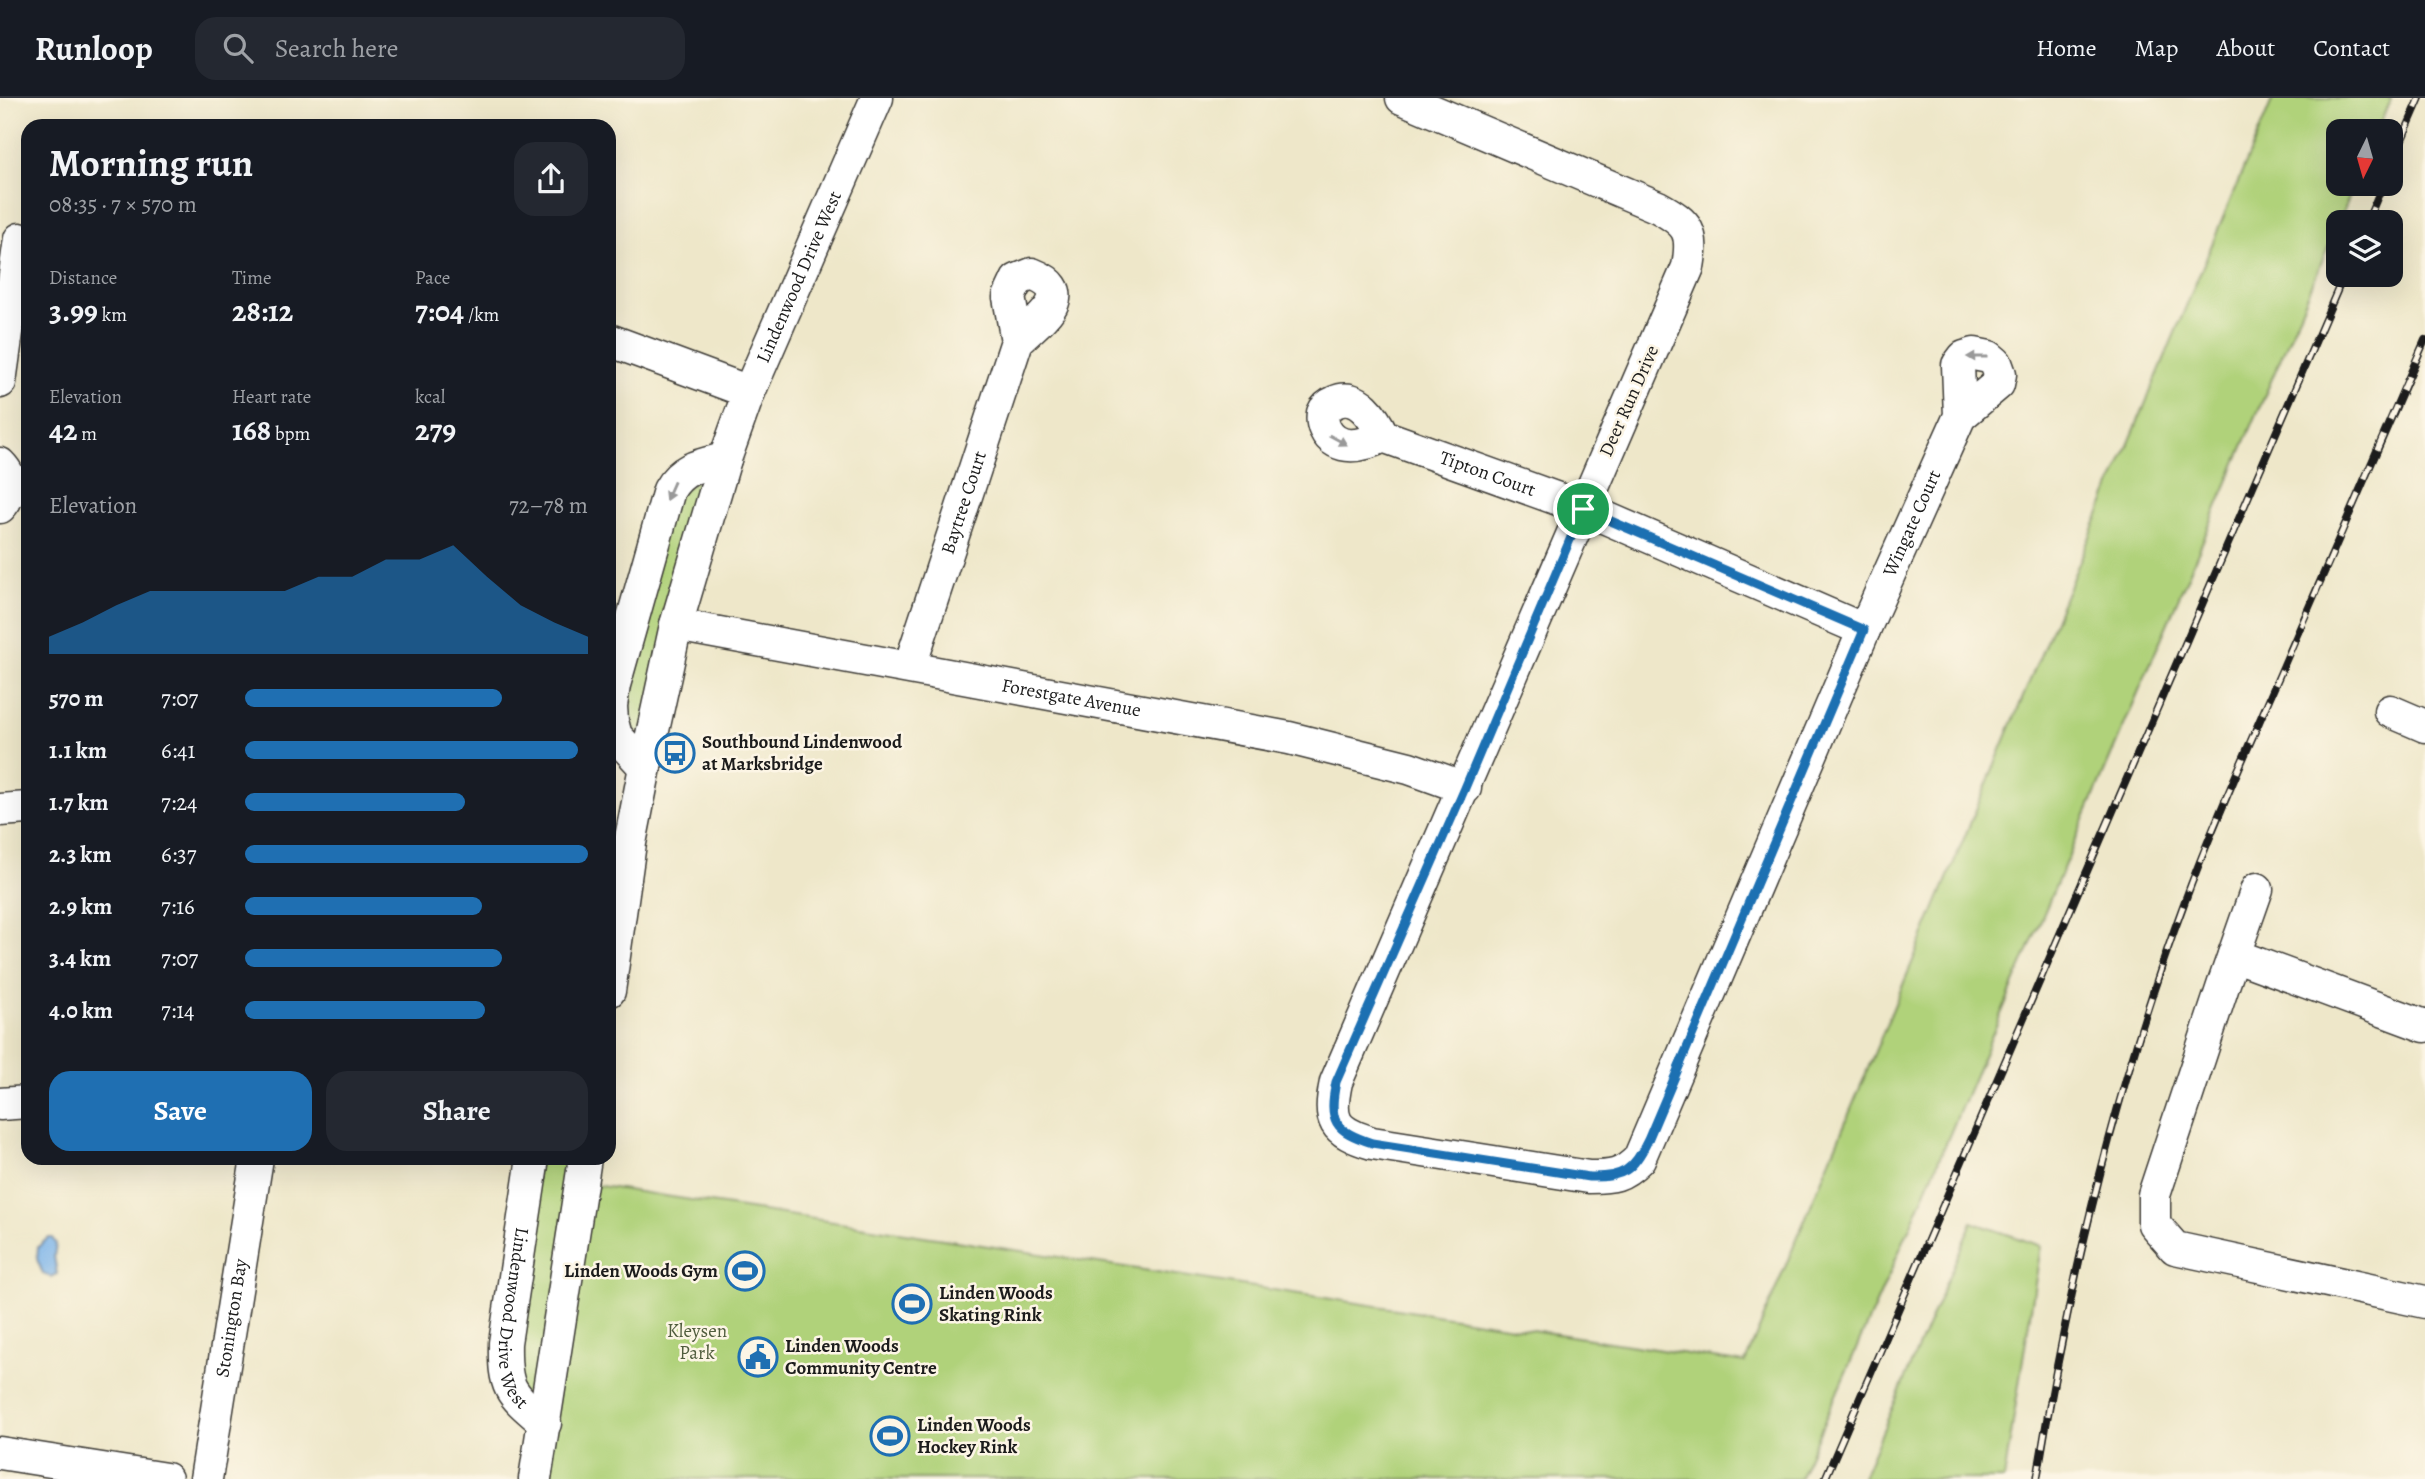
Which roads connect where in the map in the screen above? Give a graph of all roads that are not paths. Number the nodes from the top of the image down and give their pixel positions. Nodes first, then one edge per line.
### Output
1 (877, 98) edge
2 (1402, 98) edge
3 (16, 240) edge
4 (1017, 341) dead end
5 (616, 343) edge
6 (0, 383) edge
7 (749, 392) junction
8 (1960, 416) dead end
9 (1383, 436) dead end
10 (725, 459) junction
11 (0, 464) edge
12 (0, 507) edge
13 (1583, 509) junction
14 (676, 625) junction
15 (1864, 630) junction
16 (910, 666) junction
17 (616, 678) edge
18 (2390, 711) dead end
19 (2425, 726) edge
20 (616, 733) edge
21 (645, 767) junction
22 (1465, 788) junction
23 (21, 808) edge
24 (0, 810) edge
25 (619, 842) edge
26 (2257, 889) dead end
27 (616, 893) edge
28 (2234, 955) junction
29 (2425, 1026) edge
30 (21, 1102) edge
31 (0, 1104) edge
32 (256, 1165) edge
33 (532, 1165) edge
34 (583, 1165) edge
35 (2425, 1302) edge
36 (545, 1423) junction
37 (0, 1453) edge
38 (166, 1479) edge
39 (206, 1479) edge
40 (535, 1479) edge

1 - 7 street, Lindenwood Drive West
2 - 13 street, Deer Run Drive
3 - 6 street
4 - 16 street, Baytree Court
5 - 7 street
7 - 10 street, Lindenwood Drive West
8 - 15 street, Wingate Court
9 - 13 street, Tipton Court
10 - 14 street, Lindenwood Drive West
10 -> 17 street
11 - 12 street
13 - 15 street, Tipton Court
13 - 22 street, Deer Run Drive
14 - 16 street, Forestgate Avenue
14 - 21 street, Lindenwood Drive West
15 - 22 street, Deer Run Drive
16 - 22 street, Forestgate Avenue
18 - 19 street
20 -> 21 street
21 - 25 street, Lindenwood Drive West
23 - 24 street
25 - 27 street, Lindenwood Drive West
26 - 28 street
28 - 29 street
28 - 35 street
30 - 31 street
32 - 39 street, Stonington Bay
33 - 36 street, Lindenwood Drive West
34 - 36 street, Lindenwood Drive West
36 - 40 street, Lindenwood Drive West
37 - 38 street

